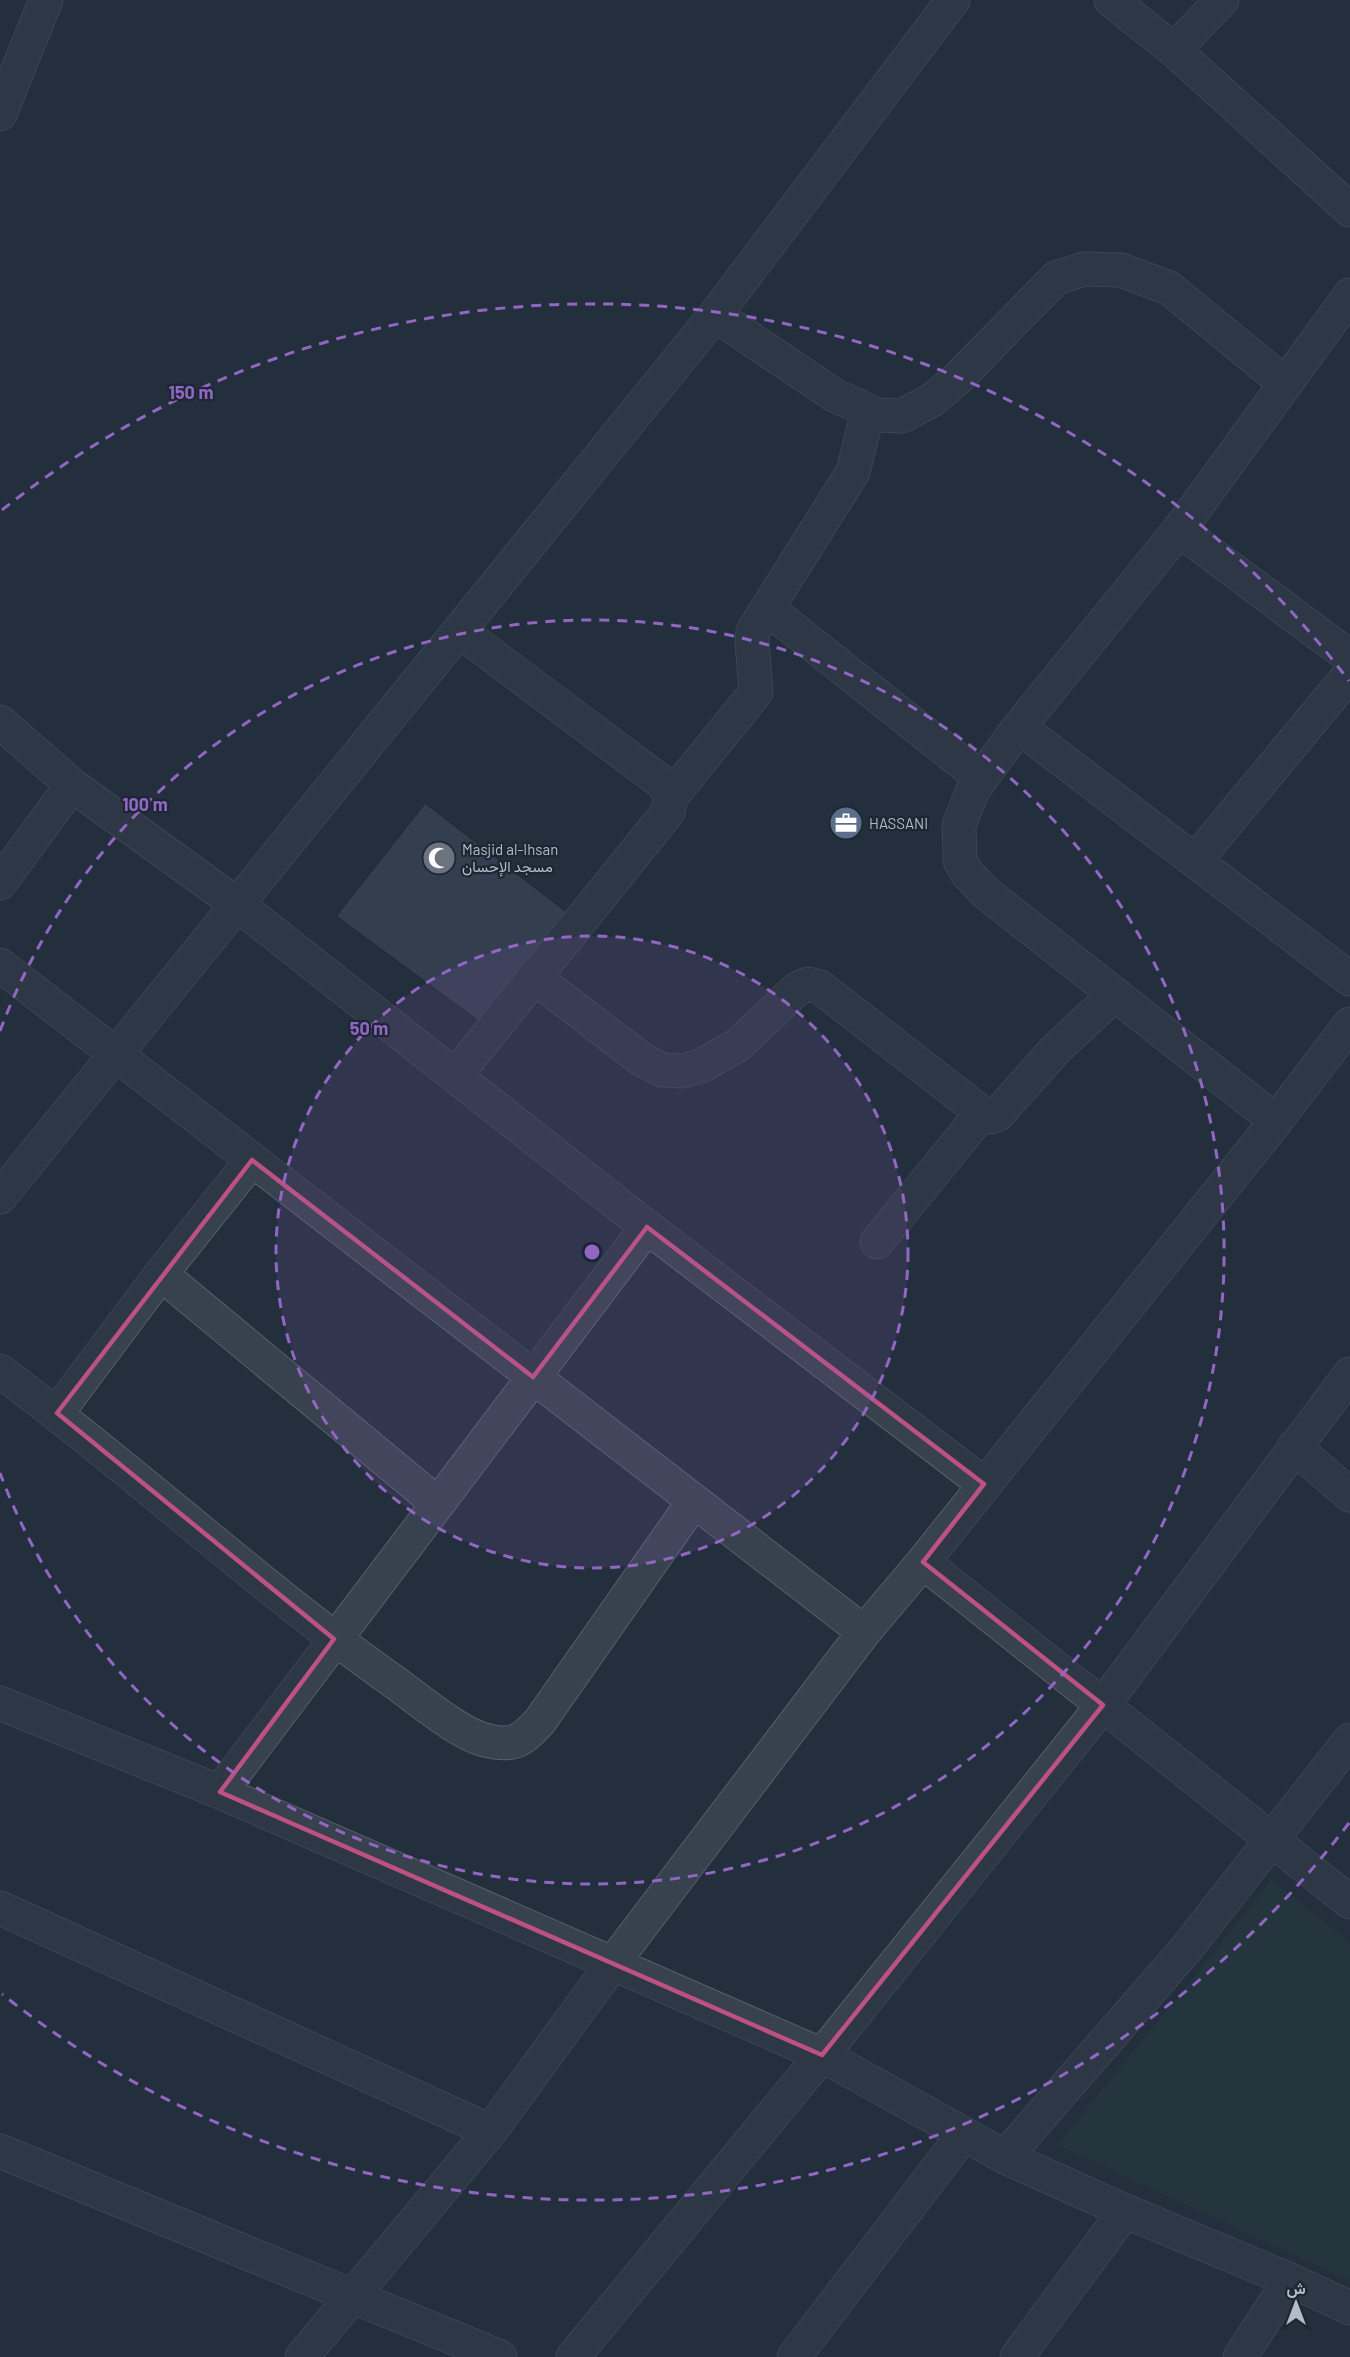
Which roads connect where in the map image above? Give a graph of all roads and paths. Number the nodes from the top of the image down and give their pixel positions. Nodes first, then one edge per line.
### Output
1 (46, 0) edge
2 (953, 0) edge
3 (1111, 0) edge
4 (1222, 0) edge
5 (1174, 50) junction
6 (0, 114) edge
7 (1350, 210) edge
8 (1350, 295) edge
9 (715, 315) junction
10 (1286, 384) junction
11 (868, 411) junction
12 (1179, 530) junction
13 (768, 609) junction
14 (460, 631) junction
15 (1350, 657) edge
16 (1350, 674) edge
17 (0, 722) edge
18 (1019, 727) junction
19 (981, 778) junction
20 (72, 785) junction
21 (671, 797) junction
22 (1195, 861) junction
23 (0, 883) edge
24 (238, 905) junction
25 (0, 965) edge
26 (534, 977) junction
27 (1350, 979) edge
28 (1115, 994) junction
29 (1350, 1024) edge
30 (116, 1052) junction
31 (454, 1076) junction
32 (982, 1113) junction
33 (1276, 1121) junction
34 (252, 1160) junction
35 (0, 1197) edge
36 (647, 1227) junction
37 (877, 1242) dead end
38 (161, 1275) junction
39 (0, 1371) edge
40 (1350, 1374) edge
41 (533, 1377) junction
42 (57, 1413) junction
43 (1294, 1447) junction
44 (984, 1484) junction
45 (1350, 1495) edge
46 (694, 1501) junction
47 (437, 1503) junction
48 (923, 1562) junction
49 (864, 1632) junction
50 (333, 1639) junction
51 (0, 1703) edge
52 (1103, 1705) junction
53 (1350, 1740) edge
54 (220, 1792) junction
55 (1273, 1841) junction
56 (1350, 1902) edge
57 (0, 1908) edge
58 (613, 1963) junction
59 (822, 2055) junction
60 (490, 2131) junction
61 (964, 2134) junction
62 (0, 2151) edge
63 (1005, 2157) junction
64 (1125, 2211) junction
65 (1290, 2280) junction
66 (352, 2296) junction
67 (1350, 2308) edge
68 (302, 2357) edge
69 (500, 2357) edge
70 (573, 2357) edge
71 (794, 2357) edge
72 (1017, 2357) edge
73 (1240, 2357) edge

1 - 6 street
2 - 9 street
3 - 5 street
4 - 5 street
5 - 7 street
8 - 10 street
9 - 11 street
9 - 14 street
10 - 11 street
10 - 12 street
11 - 13 street
12 - 15 street
12 - 18 street
13 - 19 street
13 - 21 street
14 - 21 street
14 - 24 street
16 - 22 street
17 - 20 street
18 - 19 street
18 - 22 street
19 - 28 street
20 - 23 street
20 - 24 street
21 - 26 street
22 - 27 street
24 - 30 street
24 - 31 street
25 - 30 street
26 - 31 street
26 - 32 street
28 - 32 street
28 - 33 street
29 - 33 street
30 - 34 street
30 - 35 street
31 - 36 street
32 - 37 street
33 - 44 street
34 - 38 street
34 - 41 street
36 - 41 street
36 - 44 street
38 - 42 street
38 - 47 street
39 - 42 street
40 - 43 street
41 - 46 street
41 - 47 street
42 - 50 street
43 - 45 street
43 - 52 street
44 - 48 street
46 - 49 street
46 - 50 street
47 - 50 street
48 - 49 street
48 - 52 street
49 - 58 street
50 - 54 street
51 - 54 street
52 - 55 street
52 - 59 street
53 - 55 street
54 - 58 street
55 - 56 street
55 - 63 street
57 - 60 street
58 - 59 street
58 - 60 street
59 - 61 street
59 - 70 street
60 - 66 street
61 - 63 street
61 - 71 street
62 - 66 street
63 - 64 street
64 - 65 street
64 - 72 street
65 - 67 street
65 - 73 street
66 - 68 street
66 - 69 street

